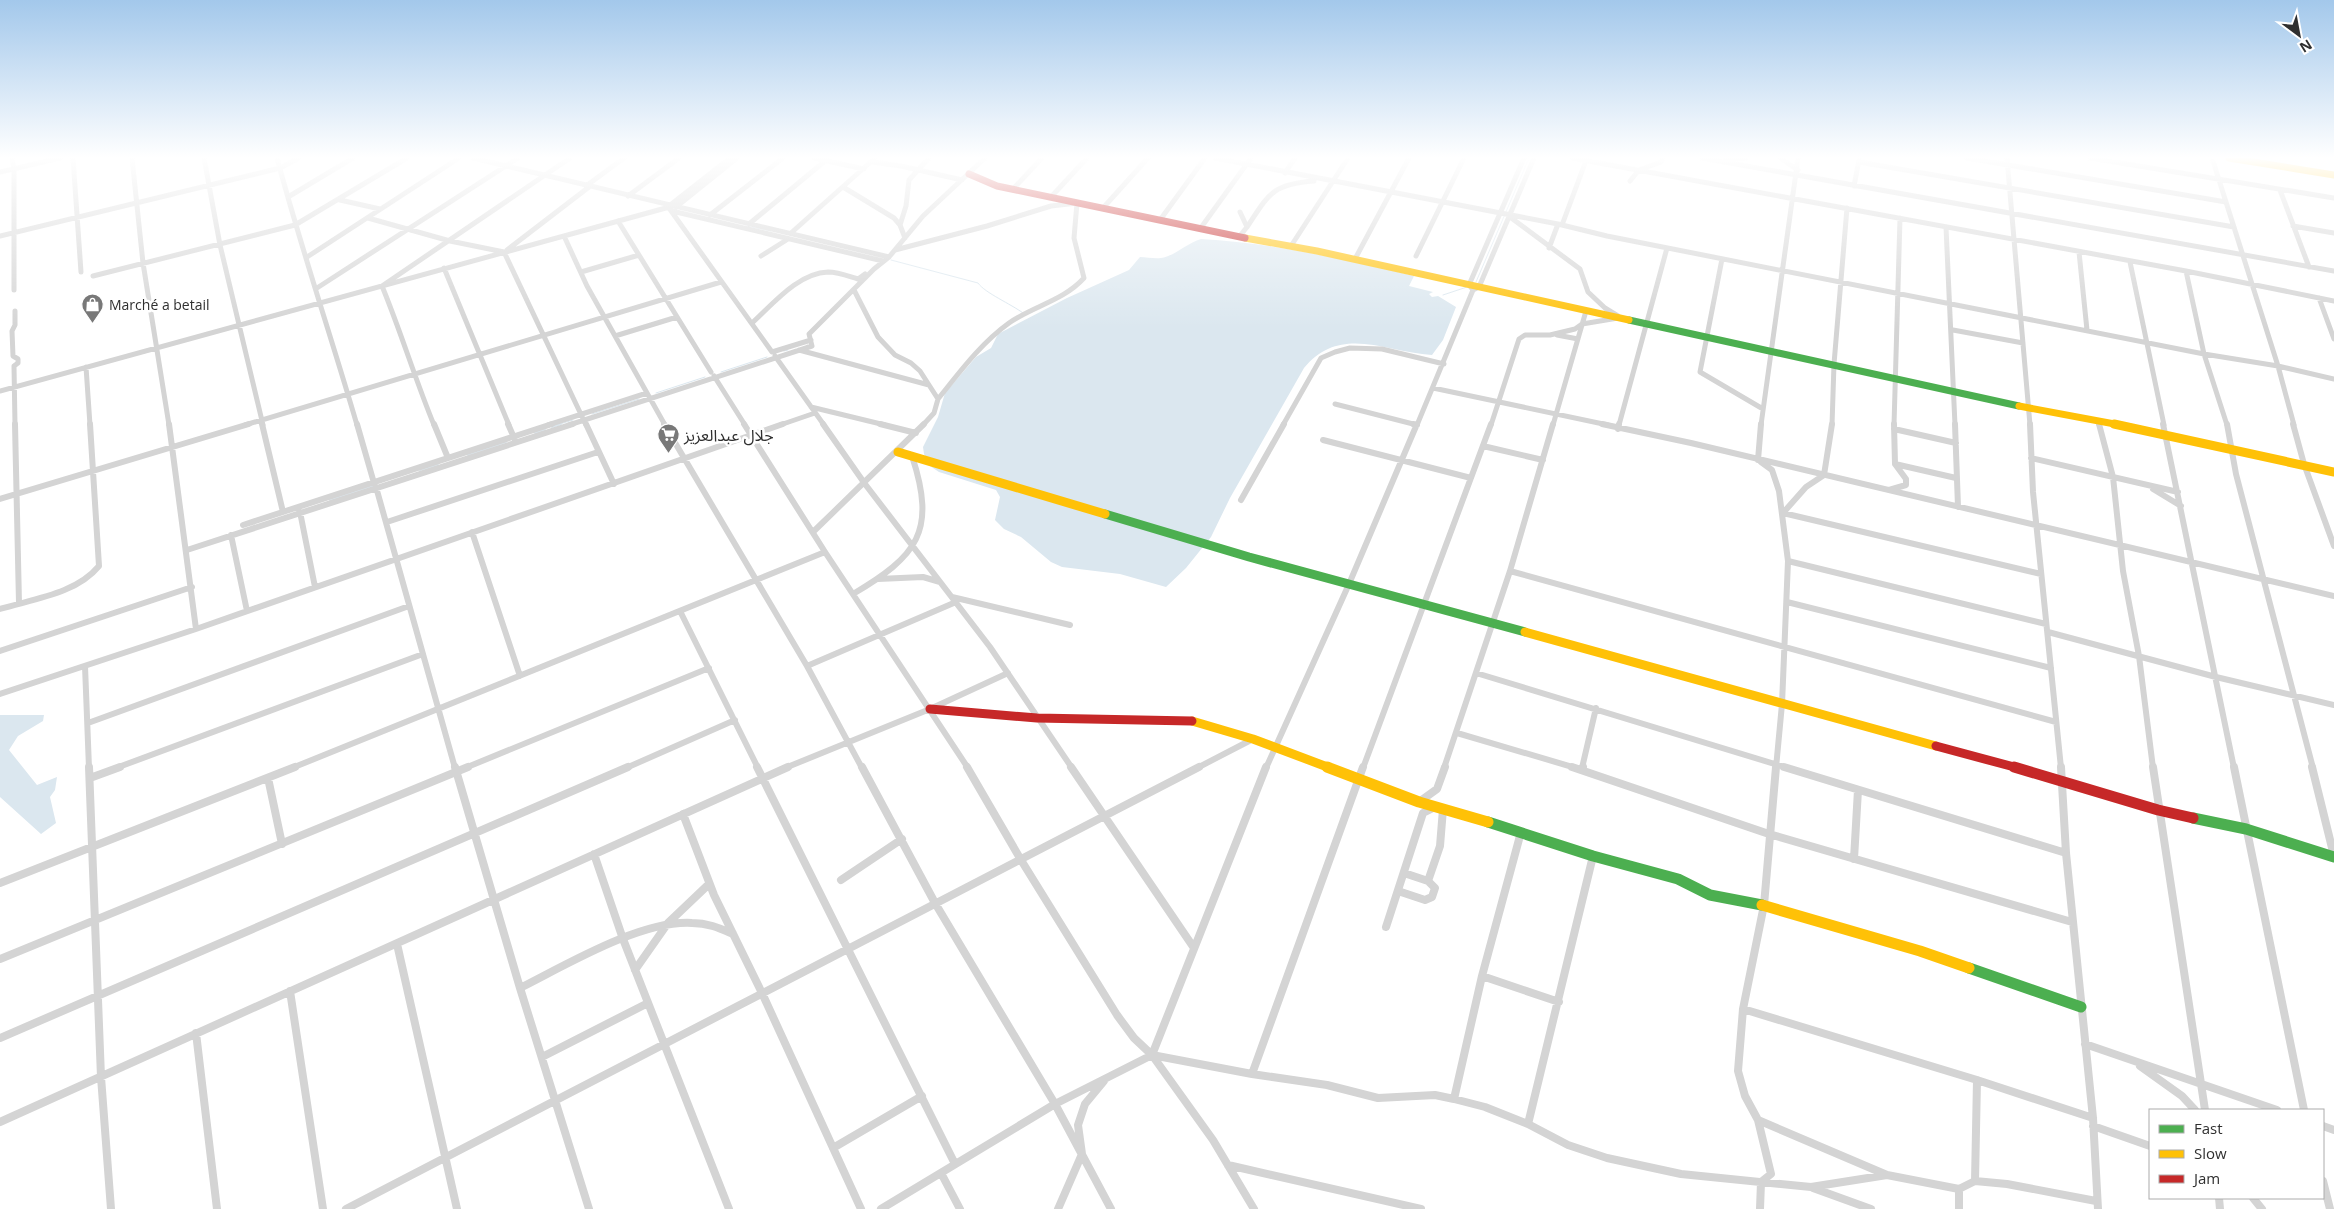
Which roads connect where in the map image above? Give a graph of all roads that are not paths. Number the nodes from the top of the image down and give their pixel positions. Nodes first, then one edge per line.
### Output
1 (14, 214) edge
2 (76, 214) edge
3 (91, 214) edge
4 (139, 214) edge
5 (214, 214) edge
6 (293, 214) edge
7 (315, 214) edge
8 (373, 214) edge
9 (432, 214) edge
10 (487, 214) edge
11 (552, 214) edge
12 (645, 214) edge
13 (676, 214) edge
14 (696, 214) edge
15 (707, 214) edge
16 (761, 214) edge
17 (812, 214) edge
18 (888, 214) edge
19 (903, 214) edge
20 (925, 214) edge
21 (1024, 214) edge
22 (1076, 214) edge
23 (1133, 214) edge
24 (1164, 214) edge
25 (1211, 214) edge
26 (1241, 214) edge
27 (1256, 214) edge
28 (1313, 214) edge
29 (1378, 214) edge
30 (1437, 214) edge
31 (1564, 214) edge
32 (1789, 214) edge
33 (1847, 214) edge
34 (1881, 214) edge
35 (2010, 214) edge
36 (2023, 214) edge
37 (2163, 214) edge
38 (2230, 214) edge
39 (2289, 214) edge
40 (710, 215) joint
41 (1505, 215) junction
42 (76, 218) junction
43 (368, 218) junction
44 (1900, 218) junction
45 (1160, 220) junction
46 (618, 221) junction
47 (749, 224) junction
48 (1560, 224) junction
49 (296, 225) junction
50 (900, 225) junction
51 (2293, 226) junction
52 (1946, 227) junction
53 (2234, 227) junction
54 (1247, 228) junction
55 (410, 229) junction
56 (1200, 229) junction
57 (14, 232) junction
58 (791, 233) junction
59 (2334, 234) edge
60 (0, 236) edge
61 (564, 236) junction
62 (1239, 237) junction
63 (904, 238) junction
64 (788, 239) junction
65 (450, 240) junction
66 (2013, 240) junction
67 (220, 245) junction
68 (1291, 246) junction
69 (1550, 248) junction
70 (1667, 248) junction
71 (895, 250) junction
72 (504, 252) junction
73 (2079, 252) junction
74 (2241, 254) junction
75 (639, 255) junction
76 (761, 256) dead end
77 (1416, 256) dead end
78 (307, 257) junction
79 (889, 257) junction
80 (1355, 259) junction
81 (1722, 259) junction
82 (883, 262) junction
83 (2130, 262) junction
84 (144, 263) junction
85 (2309, 267) junction
86 (444, 268) junction
87 (872, 270) junction
88 (1783, 271) junction
89 (2186, 271) junction
90 (2334, 271) edge
91 (81, 272) dead end
92 (581, 272) junction
93 (93, 276) dead end
94 (722, 282) junction
95 (1842, 282) junction
96 (2251, 285) junction
97 (382, 286) junction
98 (1474, 287) junction
99 (317, 288) junction
100 (14, 290) dead end
101 (854, 290) junction
102 (1899, 293) junction
103 (665, 298) junction
104 (2319, 298) junction
105 (2334, 301) edge
106 (321, 303) junction
107 (1952, 303) junction
108 (15, 311) dead end
109 (1586, 311) junction
110 (604, 316) junction
111 (677, 317) junction
112 (2022, 317) junction
113 (1621, 319) junction
114 (752, 323) junction
115 (1582, 324) junction
116 (1646, 324) junction
117 (240, 325) junction
118 (1537, 330) dead end
119 (1953, 330) junction
120 (2087, 330) junction
121 (1554, 334) junction
122 (542, 336) junction
123 (615, 336) junction
124 (1706, 337) junction
125 (2334, 339) edge
126 (1578, 340) junction
127 (2148, 342) junction
128 (811, 343) junction
129 (2023, 343) junction
130 (156, 348) junction
131 (1771, 351) junction
132 (2204, 354) junction
133 (478, 355) junction
134 (774, 356) junction
135 (1444, 364) junction
136 (1834, 364) junction
137 (2278, 366) junction
138 (86, 368) junction
139 (413, 374) junction
140 (713, 374) junction
141 (1895, 377) junction
142 (2334, 379) edge
143 (929, 385) junction
144 (16, 386) junction
145 (1433, 388) junction
146 (1953, 390) junction
147 (0, 391) edge
148 (348, 395) junction
149 (648, 396) junction
150 (938, 398) junction
151 (1500, 401) junction
152 (1335, 404) dead end
153 (811, 407) junction
154 (2029, 408) junction
155 (1762, 409) junction
156 (815, 413) junction
157 (1557, 414) junction
158 (582, 418) junction
159 (260, 421) junction
160 (2098, 421) junction
161 (1418, 425) junction
162 (1618, 428) junction
163 (1894, 429) junction
164 (916, 433) junction
165 (2166, 434) junction
166 (750, 435) junction
167 (515, 439) junction
168 (1323, 440) dead end
169 (1956, 443) junction
170 (1483, 446) junction
171 (173, 448) junction
172 (2230, 449) junction
173 (598, 452) junction
174 (898, 452) junction
175 (912, 456) junction
176 (448, 458) junction
177 (2031, 458) junction
178 (684, 460) junction
179 (1403, 460) junction
180 (1543, 460) junction
181 (1758, 460) junction
182 (1895, 464) junction
183 (2304, 464) junction
184 (94, 472) junction
185 (2334, 472) edge
186 (1824, 475) junction
187 (1471, 478) junction
188 (1956, 478) junction
189 (2113, 478) junction
190 (614, 484) junction
191 (865, 484) junction
192 (375, 485) junction
193 (1906, 485) junction
194 (2148, 485) junction
195 (1887, 491) junction
196 (2178, 492) junction
197 (18, 494) junction
198 (0, 499) edge
199 (1922, 499) junction
200 (1241, 500) dead end
201 (2181, 506) junction
202 (1958, 507) junction
203 (283, 512) junction
204 (300, 512) junction
205 (1783, 513) junction
206 (387, 522) junction
207 (243, 525) dead end
208 (2036, 526) junction
209 (472, 532) junction
210 (813, 532) junction
211 (231, 535) junction
212 (912, 546) junction
213 (2119, 546) junction
214 (2334, 546) edge
215 (187, 550) junction
216 (826, 552) junction
217 (396, 558) junction
218 (1788, 561) junction
219 (2194, 563) junction
220 (1510, 571) junction
221 (2041, 574) junction
222 (877, 579) junction
223 (756, 581) junction
224 (2265, 581) junction
225 (940, 582) junction
226 (1349, 584) junction
227 (192, 587) junction
228 (315, 587) junction
229 (853, 594) junction
230 (2334, 596) edge
231 (954, 600) junction
232 (1423, 602) junction
233 (1787, 602) junction
234 (19, 603) junction
235 (409, 606) junction
236 (0, 609) edge
237 (246, 611) junction
238 (680, 611) junction
239 (1492, 622) junction
240 (2046, 624) junction
241 (1070, 625) dead end
242 (196, 629) junction
243 (2048, 632) junction
244 (881, 634) junction
245 (1784, 648) junction
246 (0, 651) edge
247 (423, 654) junction
248 (2139, 656) junction
249 (85, 666) junction
250 (806, 666) junction
251 (708, 668) junction
252 (2051, 668) junction
253 (1008, 673) junction
254 (1476, 673) junction
255 (520, 676) junction
256 (2216, 677) junction
257 (0, 694) edge
258 (2295, 695) junction
259 (1782, 704) junction
260 (2334, 705) edge
261 (1596, 708) junction
262 (438, 709) junction
263 (930, 709) junction
264 (1037, 718) junction
265 (735, 720) junction
266 (2056, 722) junction
267 (88, 723) junction
268 (1457, 733) junction
269 (1253, 740) junction
270 (848, 741) junction
271 (1274, 748) junction
272 (1776, 763) junction
273 (456, 770) junction
274 (1582, 770) junction
275 (763, 777) junction
276 (90, 778) junction
277 (268, 778) junction
278 (1360, 780) junction
279 (2062, 780) junction
280 (1858, 790) junction
281 (1418, 802) junction
282 (1440, 808) junction
283 (2158, 810) junction
284 (682, 814) junction
285 (1106, 817) junction
286 (2246, 829) junction
287 (1521, 832) junction
288 (476, 834) junction
289 (1770, 834) junction
290 (902, 839) junction
291 (282, 844) junction
292 (93, 847) junction
293 (2066, 853) junction
294 (594, 854) junction
295 (1593, 856) junction
296 (2334, 857) edge
297 (1854, 859) junction
298 (1020, 860) junction
299 (1404, 872) junction
300 (841, 880) dead end
301 (1428, 881) junction
302 (0, 883) edge
303 (710, 884) junction
304 (1398, 891) junction
305 (494, 900) junction
306 (935, 903) junction
307 (1764, 905) junction
308 (96, 922) junction
309 (2072, 922) junction
310 (665, 926) junction
311 (1386, 927) dead end
312 (733, 934) junction
313 (623, 939) junction
314 (397, 944) junction
315 (849, 947) junction
316 (1194, 948) junction
317 (0, 959) edge
318 (635, 970) junction
319 (1482, 976) junction
320 (520, 988) junction
321 (290, 991) junction
322 (762, 993) junction
323 (97, 996) junction
324 (1559, 1002) junction
325 (648, 1003) junction
326 (2081, 1007) junction
327 (1743, 1009) junction
328 (196, 1033) junction
329 (0, 1038) edge
330 (664, 1044) junction
331 (2085, 1044) junction
332 (1152, 1054) junction
333 (542, 1057) junction
334 (2134, 1061) junction
335 (1252, 1074) junction
336 (101, 1076) junction
337 (1106, 1078) junction
338 (1977, 1080) junction
339 (2201, 1084) junction
340 (922, 1096) junction
341 (1454, 1099) junction
342 (555, 1101) junction
343 (1055, 1104) junction
344 (2194, 1109) edge
345 (2205, 1109) edge
346 (2274, 1109) edge
347 (2304, 1109) edge
348 (1758, 1120) junction
349 (0, 1122) edge
350 (2093, 1122) junction
351 (1528, 1124) junction
352 (2149, 1146) edge
353 (833, 1148) junction
354 (1082, 1154) junction
355 (445, 1158) junction
356 (955, 1164) junction
357 (1228, 1165) junction
358 (941, 1173) junction
359 (1887, 1175) junction
360 (1974, 1181) junction
361 (1761, 1182) junction
362 (2324, 1186) edge
363 (1811, 1187) junction
364 (1959, 1189) junction
365 (2254, 1199) edge
366 (2097, 1205) edge
367 (1396, 1206) edge
368 (111, 1209) edge
369 (217, 1209) edge
370 (324, 1209) edge
371 (346, 1209) edge
372 (457, 1209) edge
373 (589, 1209) edge
374 (729, 1209) edge
375 (861, 1209) edge
376 (881, 1209) edge
377 (960, 1209) edge
378 (1058, 1209) edge
379 (1111, 1209) edge
380 (1254, 1209) edge
381 (1421, 1209) edge
382 (1760, 1209) edge
383 (1871, 1209) edge
384 (1959, 1209) edge
385 (2262, 1209) edge
386 (2330, 1209) edge

1 - 57 street
2 - 42 street
3 - 42 street
4 - 84 street
5 - 67 street
6 - 49 street
7 - 49 street
8 - 43 street
9 - 55 street
10 - 65 street
11 - 72 street
12 - 46 street
13 - 94 street
14 - 64 street
15 - 40 street
16 - 47 street
17 - 58 street
18 - 50 street
19 - 50 street
20 - 63 street
21 - 71 street
22 - 150 street
23 - 45 street
24 - 45 street
25 - 56 street
26 - 54 street
27 - 54 street
28 - 68 street
29 - 80 street
30 - 77 street
31 - 48 street
32 - 88 street
33 - 95 street
34 - 44 street
35 - 66 street
36 - 74 street
37 - 53 street
38 - 53 street
39 - 51 street
40 - 47 street
41 - 48 street
41 - 69 street
41 - 98 street
41 - 98 street
42 - 57 street
42 - 91 street
43 - 55 street
43 - 78 street
44 - 52 street
44 - 102 street
45 - 56 street
46 - 61 street
46 - 75 street
47 - 58 street
48 - 69 street
48 - 70 street
49 - 67 street
49 - 78 street
50 - 63 street
51 - 59 street
51 - 85 street
52 - 66 street
52 - 107 street
53 - 74 street
54 - 62 street
55 - 65 street
55 - 99 street
56 - 62 street
57 - 60 street
57 - 100 street
58 - 79 street
61 - 72 street
61 - 92 street
62 - 68 street
63 - 71 street
64 - 76 street
64 - 82 street
65 - 72 street
65 - 97 street
66 - 73 street
66 - 112 street
67 - 84 street
67 - 117 street
68 - 80 street
69 - 113 street
70 - 81 street
70 - 116 street
71 - 79 street
72 - 86 street
72 - 122 street
73 - 83 street
73 - 120 street
74 - 85 street
74 - 96 street
75 - 92 street
75 - 103 street
78 - 99 street
79 - 82 street
80 - 98 street
81 - 88 street
81 - 124 street
82 - 87 street
83 - 89 street
83 - 127 street
84 - 93 street
84 - 130 street
85 - 90 street
86 - 97 street
86 - 133 street
87 - 101 street
87 - 114 street
88 - 95 street
88 - 131 street
89 - 96 street
89 - 132 street
92 - 110 street
94 - 103 street
94 - 114 street
95 - 102 street
95 - 136 street
96 - 104 street
96 - 137 street
97 - 106 street
97 - 139 street
98 - 109 street
98 - 135 street
99 - 106 street
101 - 128 street
101 - 143 street
102 - 107 street
102 - 141 street
103 - 110 street
103 - 111 street
104 - 105 street
104 - 125 street
106 - 117 street
106 - 148 street
107 - 112 street
107 - 119 street
108 - 144 street
109 - 113 street
109 - 115 street
110 - 122 street
110 - 123 street
111 - 123 street
111 - 140 street
112 - 120 street
112 - 129 street
113 - 115 street
113 - 116 street
114 - 128 street
115 - 121 street
115 - 126 street
116 - 124 street
116 - 162 street
117 - 130 street
117 - 159 street
118 - 121 street
119 - 129 street
119 - 146 street
120 - 127 street
121 - 126 street
121 - 151 street
122 - 133 street
122 - 158 street
123 - 149 street
124 - 131 street
124 - 155 street
126 - 157 street
127 - 132 street
127 - 165 street
128 - 134 street
128 - 143 street
129 - 154 street
130 - 138 street
130 - 171 street
131 - 136 street
131 - 155 street
132 - 137 street
132 - 172 street
133 - 139 street
133 - 167 street
134 - 140 street
134 - 153 street
135 - 145 street
135 - 200 street
136 - 141 street
136 - 186 street
137 - 142 street
137 - 183 street
138 - 144 street
138 - 184 street
139 - 148 street
139 - 176 street
140 - 149 street
140 - 166 street
141 - 146 street
141 - 163 street
143 - 150 street
144 - 147 street
144 - 197 street
145 - 151 street
145 - 161 street
146 - 154 street
146 - 169 street
148 - 159 street
148 - 192 street
149 - 158 street
149 - 178 street
150 - 164 street
151 - 157 street
151 - 170 street
152 - 161 street
153 - 156 street
153 - 164 street
154 - 160 street
154 - 177 street
155 - 181 street
156 - 166 street
156 - 191 street
157 - 162 street
157 - 180 street
158 - 167 street
158 - 173 street
159 - 171 street
159 - 203 street
160 - 165 street
160 - 189 street
161 - 179 street
162 - 181 street
163 - 169 street
163 - 182 street
164 - 174 street
165 - 172 street
165 - 196 street
166 - 178 street
166 - 210 street
167 - 176 street
167 - 192 street
168 - 179 street
169 - 188 street
170 - 180 street
170 - 187 street
171 - 184 street
171 - 215 street
172 - 183 street
172 - 224 street
173 - 190 street
173 - 206 street
174 - 175 street
174 - 191 street
175 - 212 street
175 - 226 street
176 - 192 street
177 - 189 street
177 - 208 street
178 - 190 street
178 - 223 street
179 - 187 street
179 - 226 street
180 - 220 street
181 - 186 street
181 - 205 street
182 - 188 street
182 - 193 street
183 - 185 street
183 - 214 street
184 - 197 street
184 - 234 street
186 - 195 street
186 - 205 street
187 - 232 street
188 - 202 street
189 - 194 street
189 - 213 street
190 - 209 street
191 - 210 street
191 - 212 street
192 - 203 street
192 - 204 street
192 - 206 street
193 - 195 street
193 - 199 street
194 - 196 street
194 - 201 street
195 - 199 street
196 - 201 street
197 - 198 street
197 - 234 street
199 - 202 street
201 - 219 street
202 - 208 street
203 - 207 street
204 - 211 street
204 - 228 street
205 - 218 street
205 - 221 street
206 - 217 street
208 - 213 street
208 - 221 street
209 - 217 street
209 - 255 street
210 - 216 street
211 - 215 street
211 - 237 street
212 - 222 street
212 - 225 street
213 - 219 street
213 - 248 street
215 - 227 street
216 - 223 street
216 - 229 street
217 - 228 street
217 - 235 street
218 - 233 street
218 - 240 street
219 - 224 street
219 - 256 street
220 - 239 street
220 - 245 street
221 - 240 street
222 - 225 street
222 - 229 street
223 - 238 street
223 - 250 street
224 - 230 street
224 - 258 street
225 - 231 street
226 - 232 street
226 - 271 street
227 - 242 street
227 - 246 street
228 - 237 street
229 - 244 street
231 - 241 street
231 - 244 street
231 - 253 street
232 - 239 street
232 - 278 street
233 - 245 street
233 - 252 street
234 - 236 street
235 - 247 street
235 - 267 street
237 - 242 street
238 - 251 street
238 - 255 street
239 - 254 street
239 - 259 street
240 - 243 street
242 - 249 street
243 - 248 street
243 - 252 street
244 - 250 street
244 - 263 street
245 - 259 street
245 - 266 street
247 - 262 street
247 - 276 street
248 - 256 street
248 - 283 street
249 - 257 street
249 - 267 street
250 - 270 street
251 - 265 street
251 - 273 street
252 - 266 street
253 - 263 street
253 - 264 street
254 - 261 street
254 - 268 street
255 - 262 street
256 - 258 street
256 - 286 street
258 - 260 street
258 - 296 street
259 - 272 street
259 - 279 street
261 - 272 street
261 - 274 street
262 - 273 street
262 - 277 street
263 - 264 street
263 - 270 street
263 - 298 street
264 - 269 street
264 - 285 street
265 - 275 street
265 - 288 street
266 - 279 street
267 - 276 street
268 - 274 street
268 - 281 street
269 - 271 street
269 - 285 street
270 - 275 street
270 - 290 street
271 - 278 street
271 - 316 street
272 - 280 street
272 - 289 street
273 - 288 street
273 - 291 street
274 - 289 street
275 - 284 street
275 - 315 street
276 - 292 street
277 - 291 street
277 - 292 street
278 - 281 street
278 - 335 street
279 - 283 street
279 - 293 street
280 - 293 street
280 - 297 street
281 - 282 street
282 - 287 street
282 - 299 street
282 - 301 street
283 - 286 street
283 - 339 street
284 - 294 street
284 - 303 street
285 - 298 street
285 - 316 street
286 - 296 street
286 - 347 street
287 - 295 street
287 - 319 street
288 - 305 street
288 - 323 street
289 - 297 street
289 - 307 street
290 - 300 street
290 - 306 street
291 - 308 street
292 - 302 street
292 - 308 street
293 - 309 street
294 - 305 street
294 - 313 street
295 - 307 street
295 - 324 street
297 - 309 street
298 - 306 street
298 - 332 street
299 - 301 street
299 - 304 street
301 - 304 street
303 - 310 street
303 - 312 street
304 - 311 street
305 - 314 street
305 - 320 street
306 - 315 street
306 - 343 street
307 - 326 street
307 - 327 street
308 - 317 street
308 - 323 street
309 - 326 street
310 - 312 street
310 - 313 street
310 - 318 street
312 - 322 street
313 - 318 street
313 - 320 street
314 - 321 street
314 - 355 street
315 - 322 street
315 - 340 street
316 - 332 street
318 - 325 street
319 - 324 street
319 - 341 street
320 - 333 street
321 - 328 street
321 - 370 street
322 - 330 street
322 - 353 street
323 - 329 street
323 - 336 street
324 - 351 street
325 - 330 street
325 - 333 street
326 - 331 street
327 - 338 street
327 - 348 street
328 - 336 street
328 - 369 street
330 - 342 street
330 - 374 street
331 - 334 street
331 - 350 street
332 - 335 street
332 - 337 street
332 - 357 street
333 - 342 street
334 - 339 street
334 - 344 street
335 - 341 street
336 - 349 street
336 - 368 street
337 - 343 street
337 - 354 street
338 - 350 street
338 - 360 street
339 - 345 street
339 - 346 street
340 - 353 street
340 - 356 street
341 - 351 street
342 - 355 street
342 - 373 street
343 - 354 street
343 - 356 street
348 - 359 street
348 - 361 street
350 - 352 street
350 - 366 street
351 - 361 street
353 - 375 street
354 - 378 street
354 - 379 street
355 - 371 street
355 - 372 street
356 - 358 street
357 - 367 street
357 - 380 street
358 - 376 street
358 - 377 street
359 - 363 street
359 - 364 street
360 - 364 street
360 - 366 street
361 - 363 street
361 - 382 street
362 - 386 street
363 - 383 street
364 - 384 street
365 - 385 street
367 - 381 street

